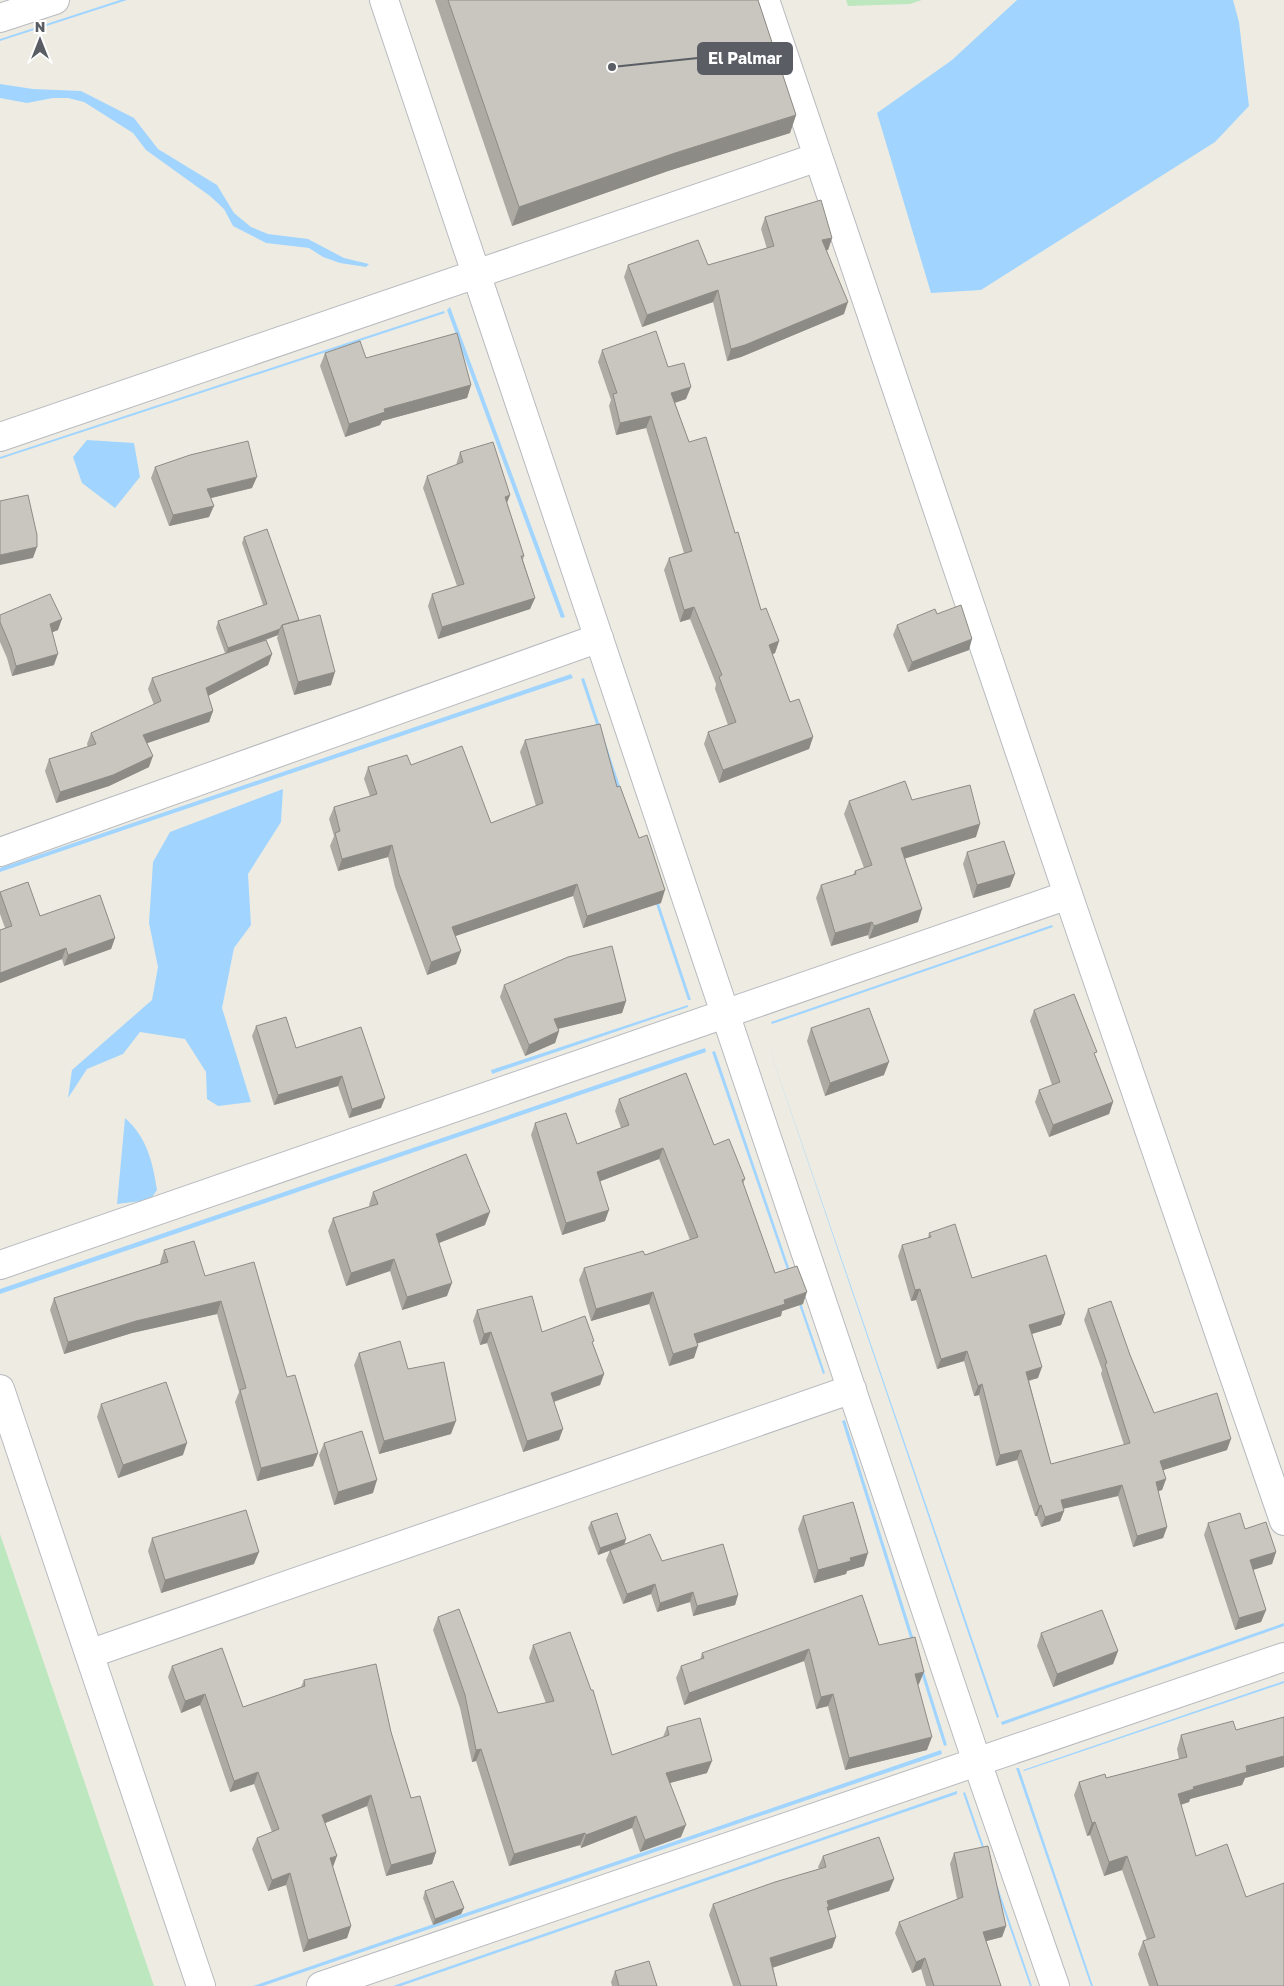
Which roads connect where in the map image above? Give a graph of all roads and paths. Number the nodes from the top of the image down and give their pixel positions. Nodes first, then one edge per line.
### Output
1 (54, 0) edge
2 (384, 0) edge
3 (765, 0) edge
4 (0, 18) edge
5 (818, 157) junction
6 (476, 274) junction
7 (0, 437) edge
8 (599, 638) junction
9 (0, 852) edge
10 (1068, 896) junction
11 (726, 1014) junction
12 (0, 1265) edge
13 (0, 1389) edge
14 (852, 1389) junction
15 (1284, 1521) edge
16 (89, 1654) junction
17 (1284, 1657) edge
18 (977, 1762) junction
19 (201, 1986) edge
20 (321, 1986) edge
21 (1054, 1986) edge

1 - 4 street
2 - 6 street
3 - 5 street
5 - 6 street
5 - 10 street
6 - 7 street
6 - 8 street
8 - 9 street
8 - 11 street
10 - 11 street
10 - 15 street
11 - 12 street
11 - 14 street
13 - 16 street
14 - 16 street
14 - 18 street
16 - 19 street
17 - 18 street
18 - 20 street
18 - 21 street

